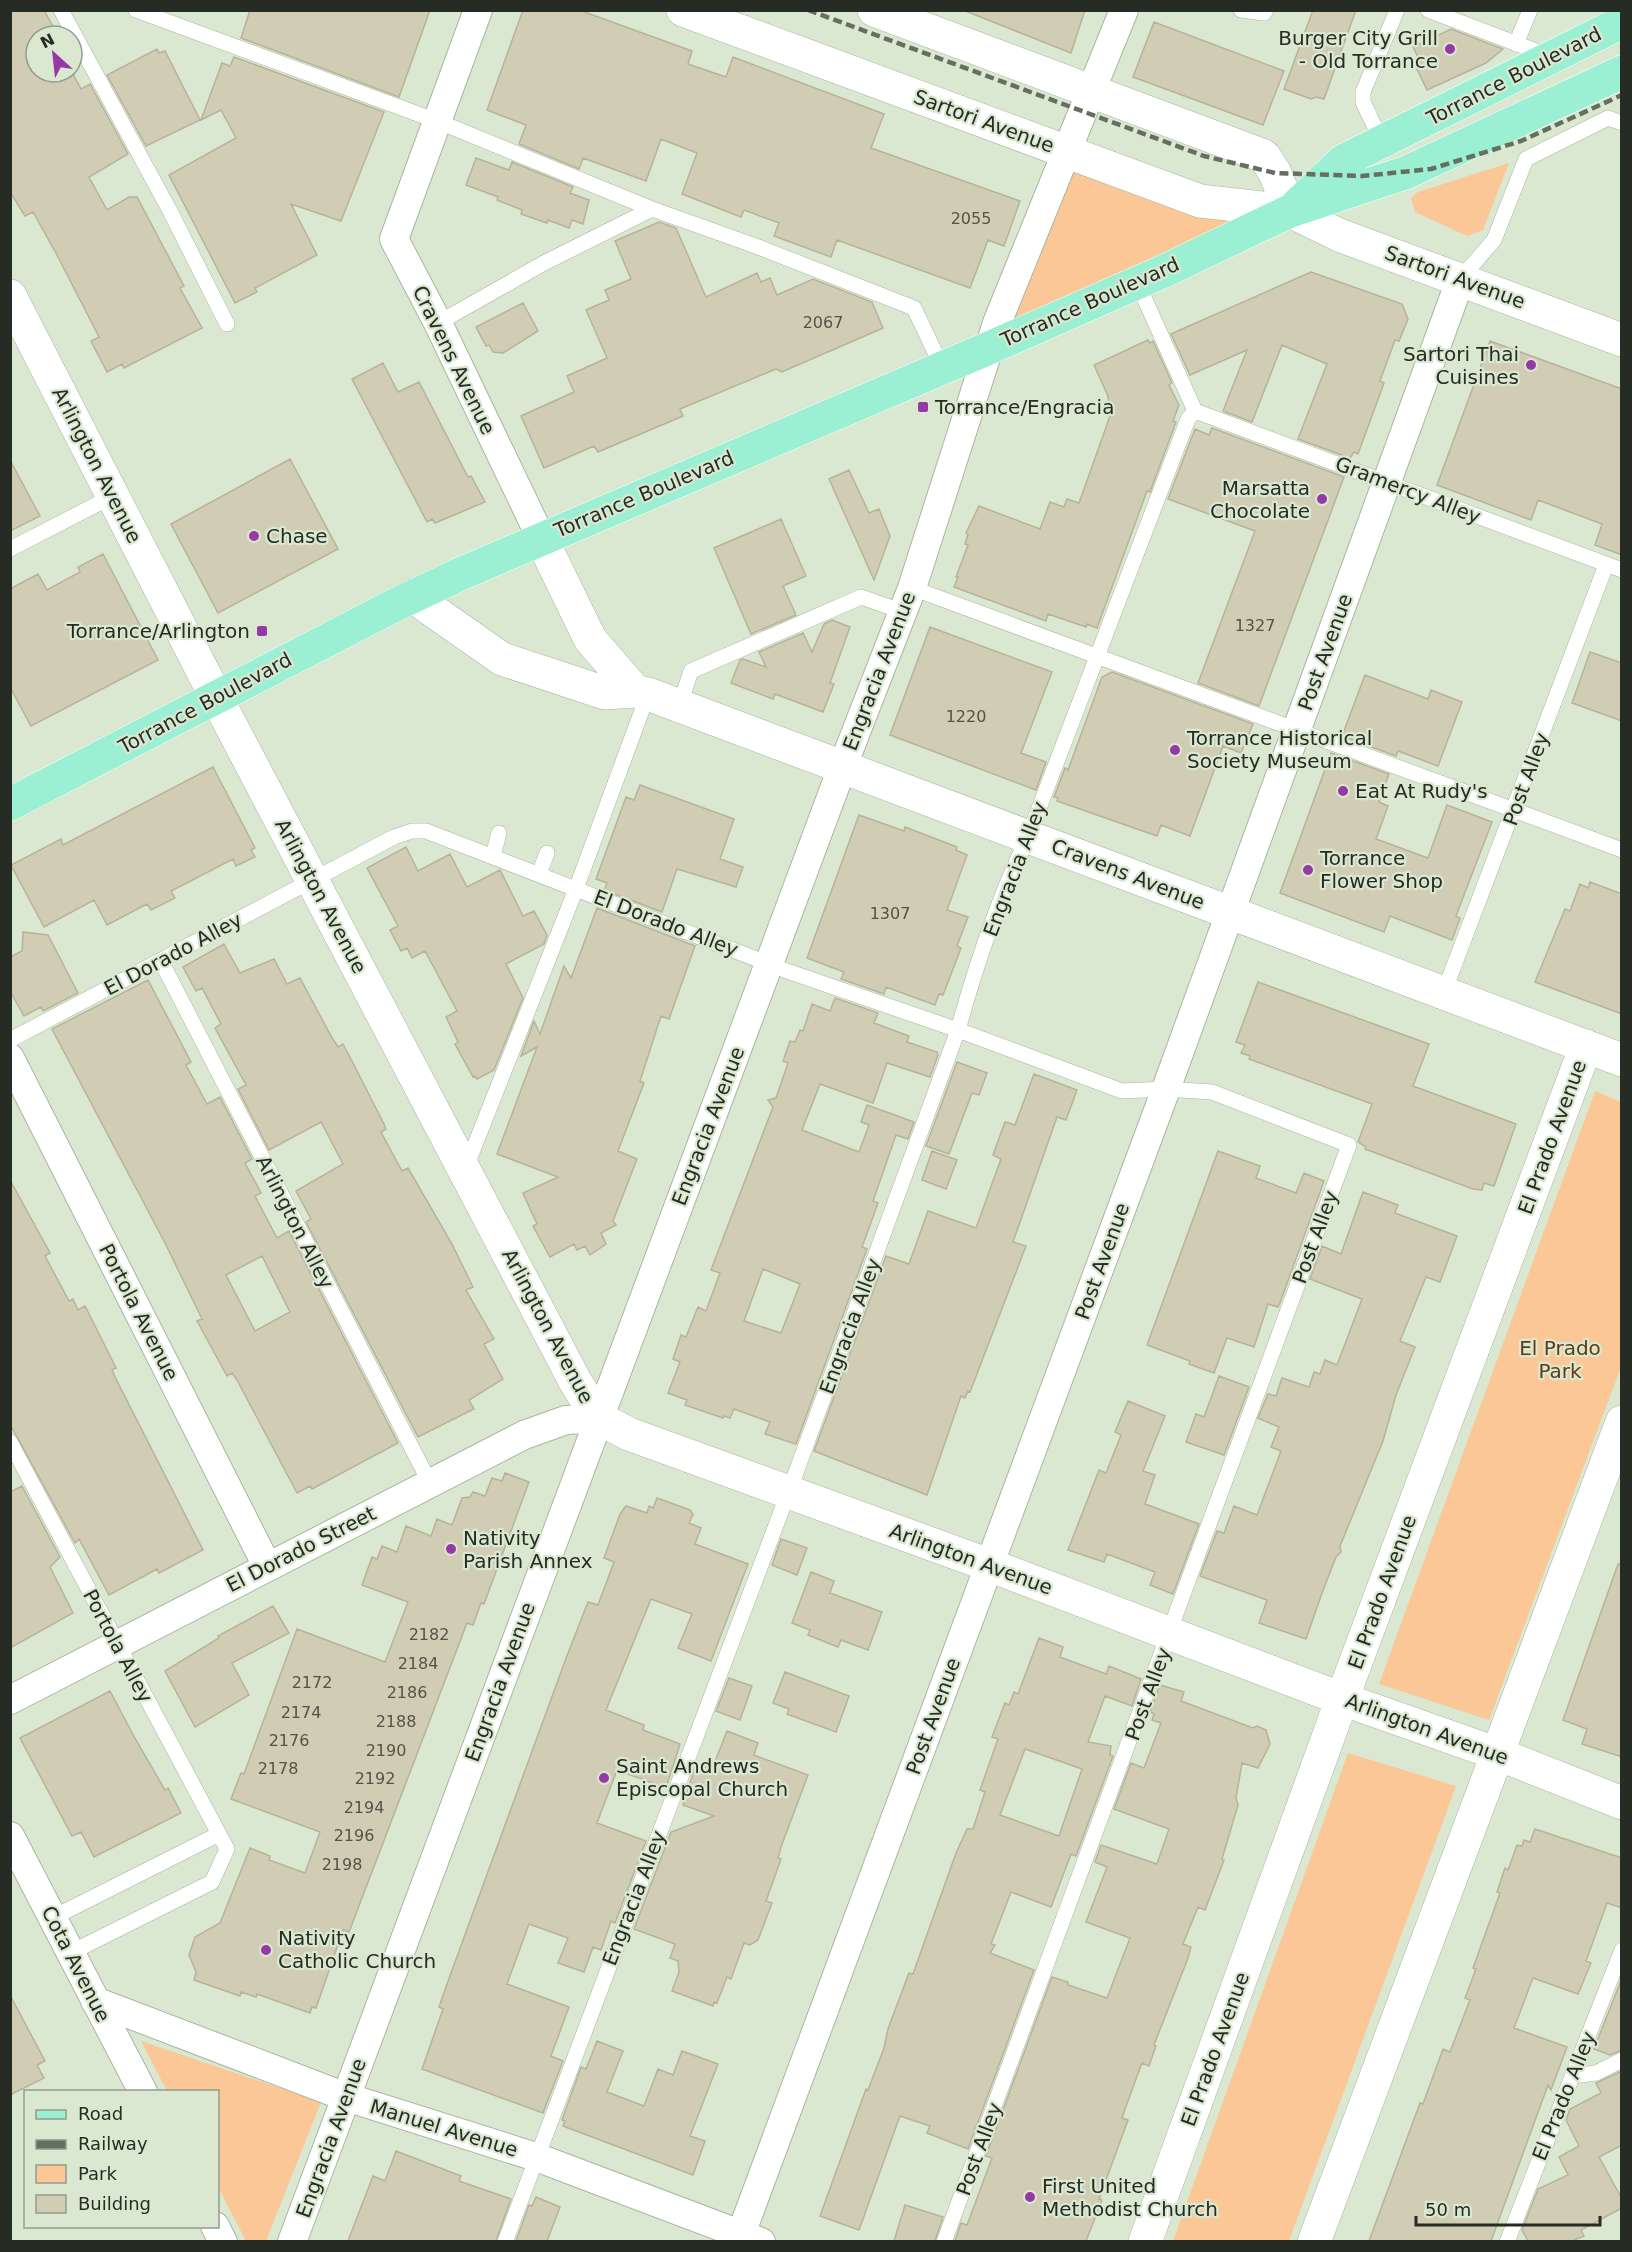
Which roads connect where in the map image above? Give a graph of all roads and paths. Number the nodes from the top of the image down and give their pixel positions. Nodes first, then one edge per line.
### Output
1 (61, 10) edge
2 (136, 10) edge
3 (478, 10) edge
4 (683, 10) edge
5 (874, 10) edge
6 (1124, 10) edge
7 (1241, 10) edge
8 (1266, 10) edge
9 (1397, 10) edge
10 (1428, 10) edge
11 (1530, 10) edge
12 (1453, 15) edge
13 (1622, 22) edge
14 (1516, 44) junction
15 (1552, 57) junction
16 (1622, 72) edge
17 (1091, 91) junction
18 (437, 121) junction
19 (1622, 123) edge
20 (1382, 142) junction
21 (1068, 152) junction
22 (652, 209) junction
23 (1290, 211) junction
24 (1461, 278) junction
25 (1137, 282) junction
26 (10, 296) edge
27 (438, 323) junction
28 (227, 324) dead end
29 (1622, 340) edge
30 (989, 348) junction
31 (942, 368) junction
32 (1195, 411) junction
33 (1388, 482) junction
34 (113, 496) junction
35 (541, 538) junction
36 (10, 549) edge
37 (1606, 565) junction
38 (1622, 570) edge
39 (412, 596) junction
40 (908, 600) junction
41 (1097, 657) junction
42 (641, 693) junction
43 (216, 697) junction
44 (679, 707) junction
45 (1298, 729) junction
46 (842, 768) junction
47 (10, 804) edge
48 (1515, 809) junction
49 (499, 833) dead end
50 (1028, 837) junction
51 (1622, 850) edge
52 (547, 853) dead end
53 (492, 856) junction
54 (539, 874) junction
55 (312, 879) junction
56 (576, 889) junction
57 (1231, 913) junction
58 (161, 961) junction
59 (769, 963) junction
60 (1444, 992) junction
61 (958, 1030) junction
62 (10, 1040) edge
63 (1586, 1046) junction
64 (10, 1058) edge
65 (1622, 1060) edge
66 (1166, 1089) junction
67 (1349, 1145) joint
68 (465, 1170) junction
69 (598, 1418) junction
70 (1622, 1422) edge
71 (10, 1442) edge
72 (430, 1483) junction
73 (788, 1493) junction
74 (989, 1565) junction
75 (267, 1566) junction
76 (1171, 1633) junction
77 (117, 1644) junction
78 (1342, 1699) junction
79 (10, 1700) edge
80 (1498, 1754) junction
81 (1622, 1803) edge
82 (219, 1834) junction
83 (10, 1836) edge
84 (52, 1918) junction
85 (1622, 1950) edge
86 (70, 1953) junction
87 (95, 2001) junction
88 (1622, 2060) edge
89 (1572, 2076) junction
90 (142, 2090) edge
91 (346, 2097) junction
92 (536, 2157) junction
93 (747, 2239) edge
94 (292, 2241) edge
95 (505, 2241) edge
96 (944, 2241) edge
97 (1145, 2241) edge
98 (1314, 2241) edge
99 (1507, 2241) edge

1 - 28 lane
2 - 18 lane
3 - 18 street, Cravens Avenue
4 - 21 street, Sartori Avenue
5 - 17 street
6 - 17 street, Engracia Avenue
7 - 8 lane
9 - 20 lane
10 - 12 lane
11 - 14 lane
12 - 14 lane
13 - 15 main road, Torrance Boulevard
14 - 15 lane
15 - 20 main road, Torrance Boulevard
16 - 23 main road, Torrance Boulevard
17 - 21 street, Engracia Avenue
17 - 23 street
18 - 22 lane
18 - 27 street, Cravens Avenue
19 - 24 lane
20 - 23 main road, Torrance Boulevard
21 - 23 street, Sartori Avenue
21 - 30 street, Engracia Avenue
22 - 27 lane
22 - 31 lane
23 - 24 street, Sartori Avenue
23 - 25 main road, Torrance Boulevard
24 - 29 street, Sartori Avenue
24 - 33 street, Post Avenue
25 - 30 main road, Torrance Boulevard
25 - 32 lane
26 - 34 street, Arlington Avenue
27 - 35 street, Cravens Avenue
30 - 31 main road, Torrance Boulevard
30 - 40 street, Engracia Avenue
31 - 35 main road, Torrance Boulevard
32 - 33 lane, Gramercy Alley
32 - 41 lane, Engracia Alley
33 - 37 lane, Gramercy Alley
33 - 45 street, Post Avenue
34 - 36 lane
34 - 43 street, Arlington Avenue
35 - 39 main road, Torrance Boulevard
35 - 42 street, Cravens Avenue
37 - 38 lane, Gramercy Alley
37 - 48 lane, Post Alley
39 - 42 street, Cravens Avenue
39 - 43 main road, Torrance Boulevard
40 - 41 lane
40 - 44 lane
40 - 46 street, Engracia Avenue
41 - 45 lane
41 - 50 lane, Engracia Alley
42 - 44 street, Cravens Avenue
42 - 56 lane
43 - 47 main road, Torrance Boulevard
43 - 55 street, Arlington Avenue
44 - 46 street, Cravens Avenue
45 - 48 lane
45 - 57 street, Post Avenue
46 - 50 street, Cravens Avenue
46 - 59 street, Engracia Avenue
48 - 51 lane
48 - 60 lane, Post Alley
49 - 53 lane
50 - 57 street, Cravens Avenue
50 - 61 lane, Engracia Alley
52 - 54 lane
53 - 54 lane, El Dorado Alley
53 - 55 lane, El Dorado Alley
54 - 56 lane, El Dorado Alley
55 - 58 lane, El Dorado Alley
55 - 68 street, Arlington Avenue
56 - 59 lane, El Dorado Alley
56 - 68 lane
57 - 60 street, Cravens Avenue
57 - 66 street, Post Avenue
58 - 62 lane, El Dorado Alley
58 - 72 lane, Arlington Alley
59 - 61 lane, El Dorado Alley
59 - 69 street, Engracia Avenue
60 - 63 street, Cravens Avenue
61 - 66 lane, El Dorado Alley
61 - 73 lane, Engracia Alley
63 - 65 street, Cravens Avenue
63 - 78 street, El Prado Avenue
64 - 75 street, Portola Avenue
66 - 67 lane, El Dorado Alley
66 - 74 street, Post Avenue
67 - 76 lane, Post Alley
68 - 69 street, Arlington Avenue
69 - 72 street, El Dorado Street
69 - 73 street, Arlington Avenue
69 - 91 street, Engracia Avenue
70 - 80 street
71 - 77 lane, Portola Alley
72 - 75 street, El Dorado Street
73 - 74 street, Arlington Avenue
73 - 92 lane, Engracia Alley
74 - 76 street, Arlington Avenue
74 - 93 street, Post Avenue
75 - 77 street, El Dorado Street
76 - 78 street, Arlington Avenue
76 - 96 lane, Post Alley
77 - 79 street, El Dorado Street
77 - 82 lane, Portola Alley
78 - 80 street, Arlington Avenue
78 - 97 street, El Prado Avenue
80 - 81 street, Arlington Avenue
80 - 98 street
82 - 84 lane
82 - 86 lane, Portola Alley
83 - 84 street, Cota Avenue
84 - 86 street, Cota Avenue
85 - 89 lane, El Prado Alley
86 - 87 street, Cota Avenue
87 - 90 street, Cota Avenue
87 - 91 street, Manuel Avenue
88 - 89 lane
89 - 99 lane, El Prado Alley
91 - 92 street, Manuel Avenue
91 - 94 street, Engracia Avenue
92 - 93 street, Manuel Avenue
92 - 95 lane, Engracia Alley

